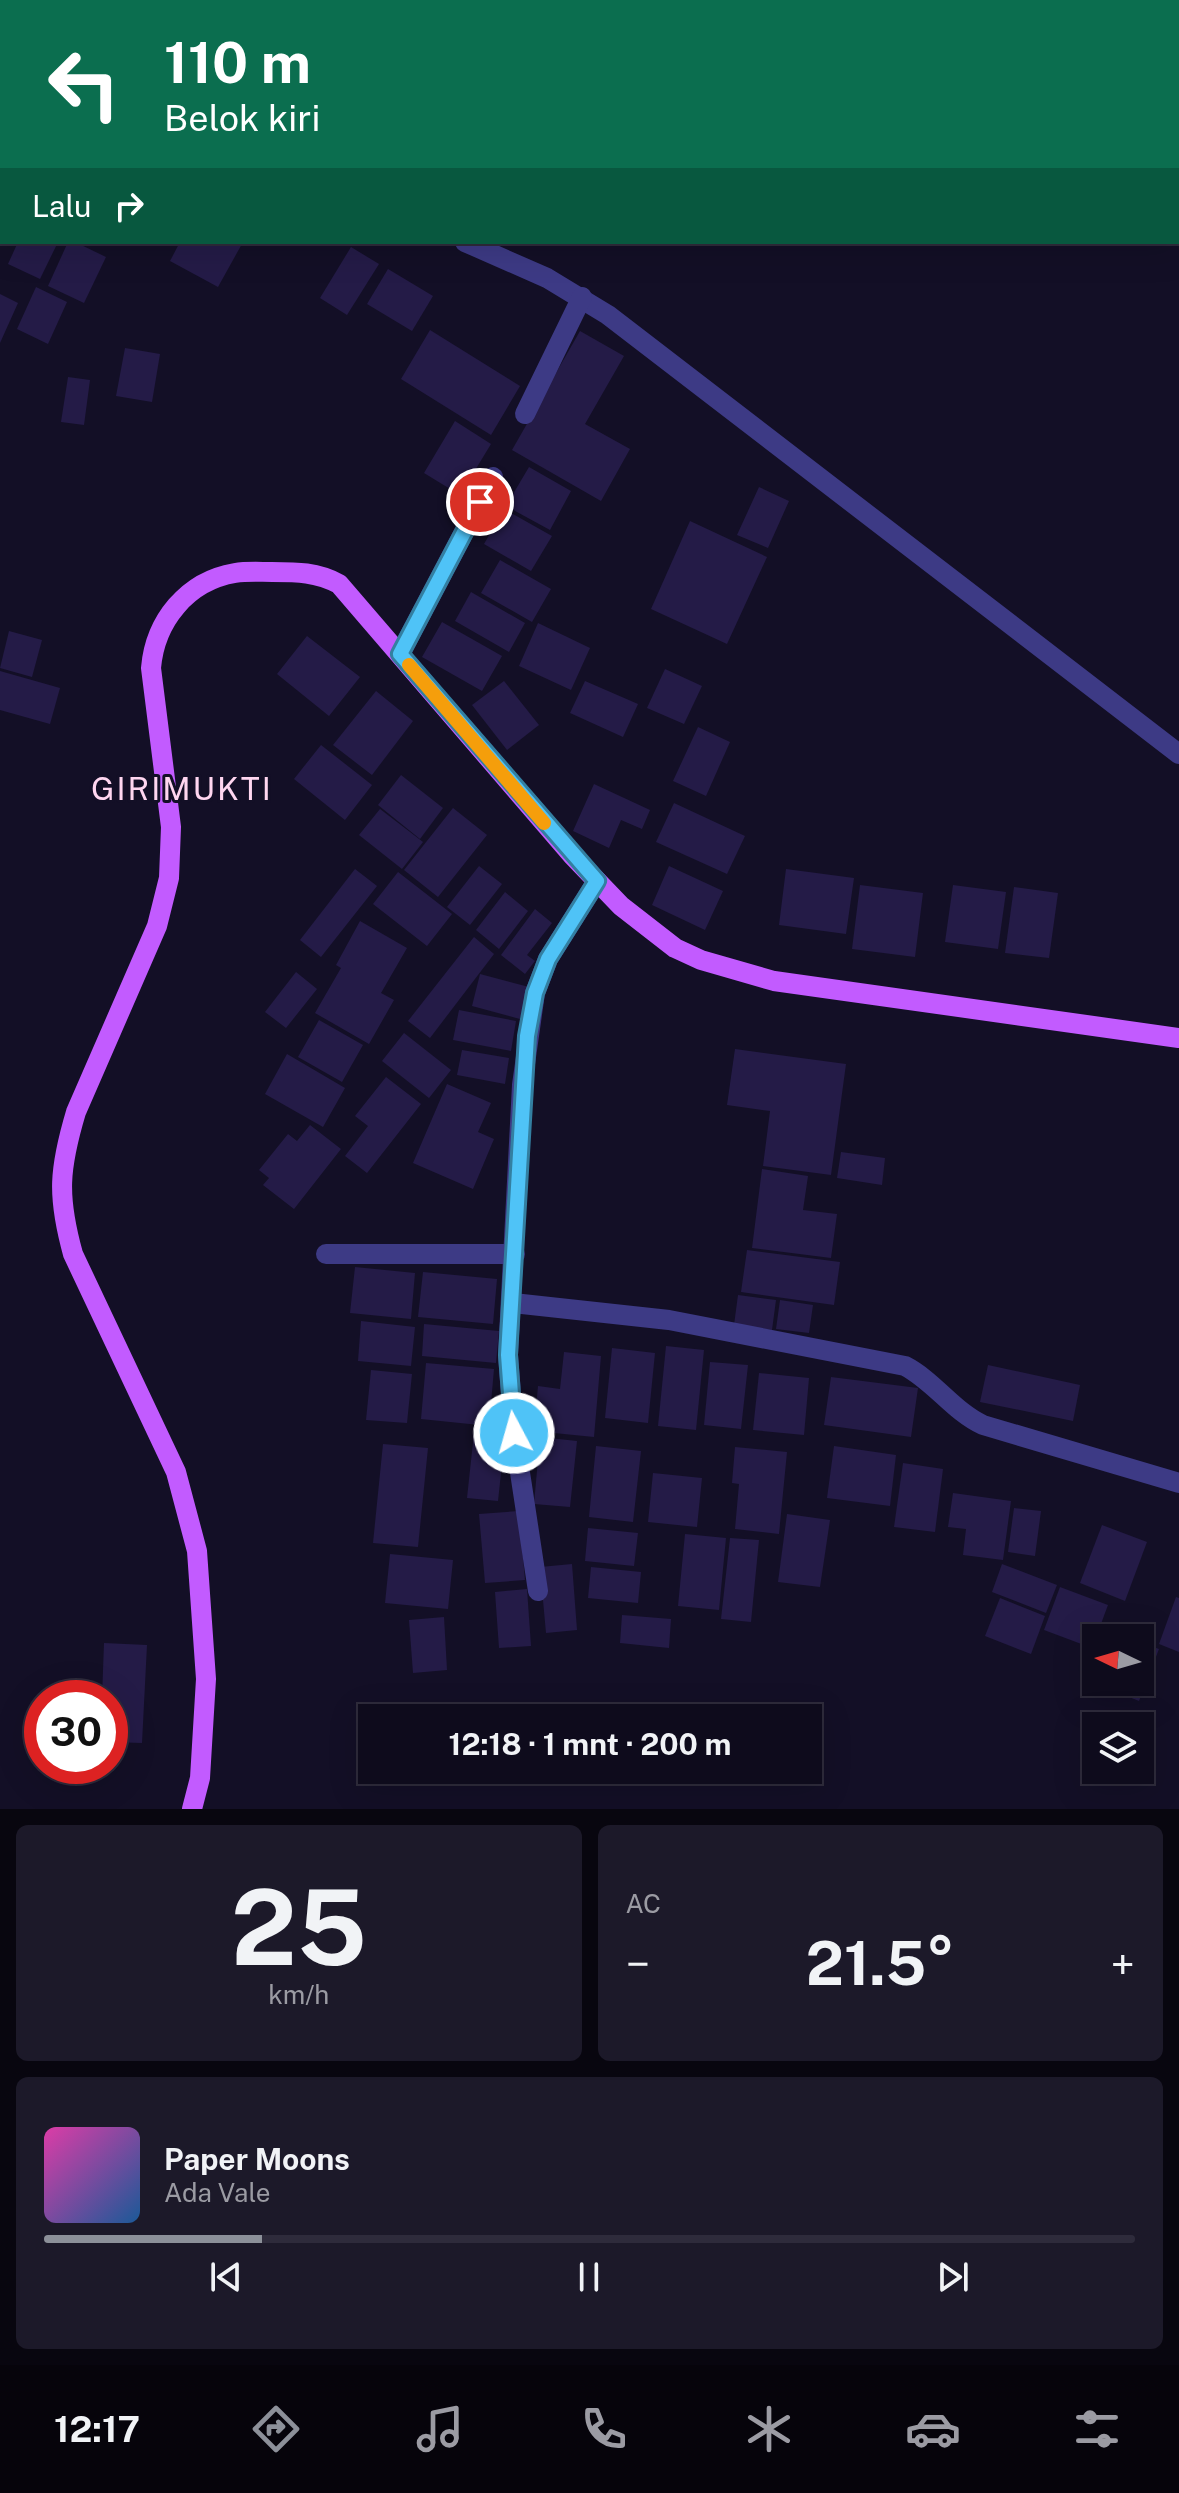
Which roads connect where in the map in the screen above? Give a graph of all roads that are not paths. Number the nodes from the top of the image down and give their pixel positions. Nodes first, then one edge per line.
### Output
1 (470, 244) edge
2 (582, 297) junction
3 (525, 414) dead end
4 (493, 477) dead end
5 (400, 654) junction
6 (1179, 754) edge
7 (597, 881) junction
8 (1179, 1038) edge
9 (326, 1254) dead end
10 (515, 1254) junction
11 (513, 1303) junction
12 (1179, 1483) edge
13 (538, 1591) dead end
14 (192, 1809) edge

1 - 2 street
2 - 3 street
2 - 6 street
4 - 5 street
5 - 7 main road
5 - 14 main road
7 - 8 main road
7 - 10 street
9 - 10 street
10 - 11 street
11 - 12 street
11 - 13 street

